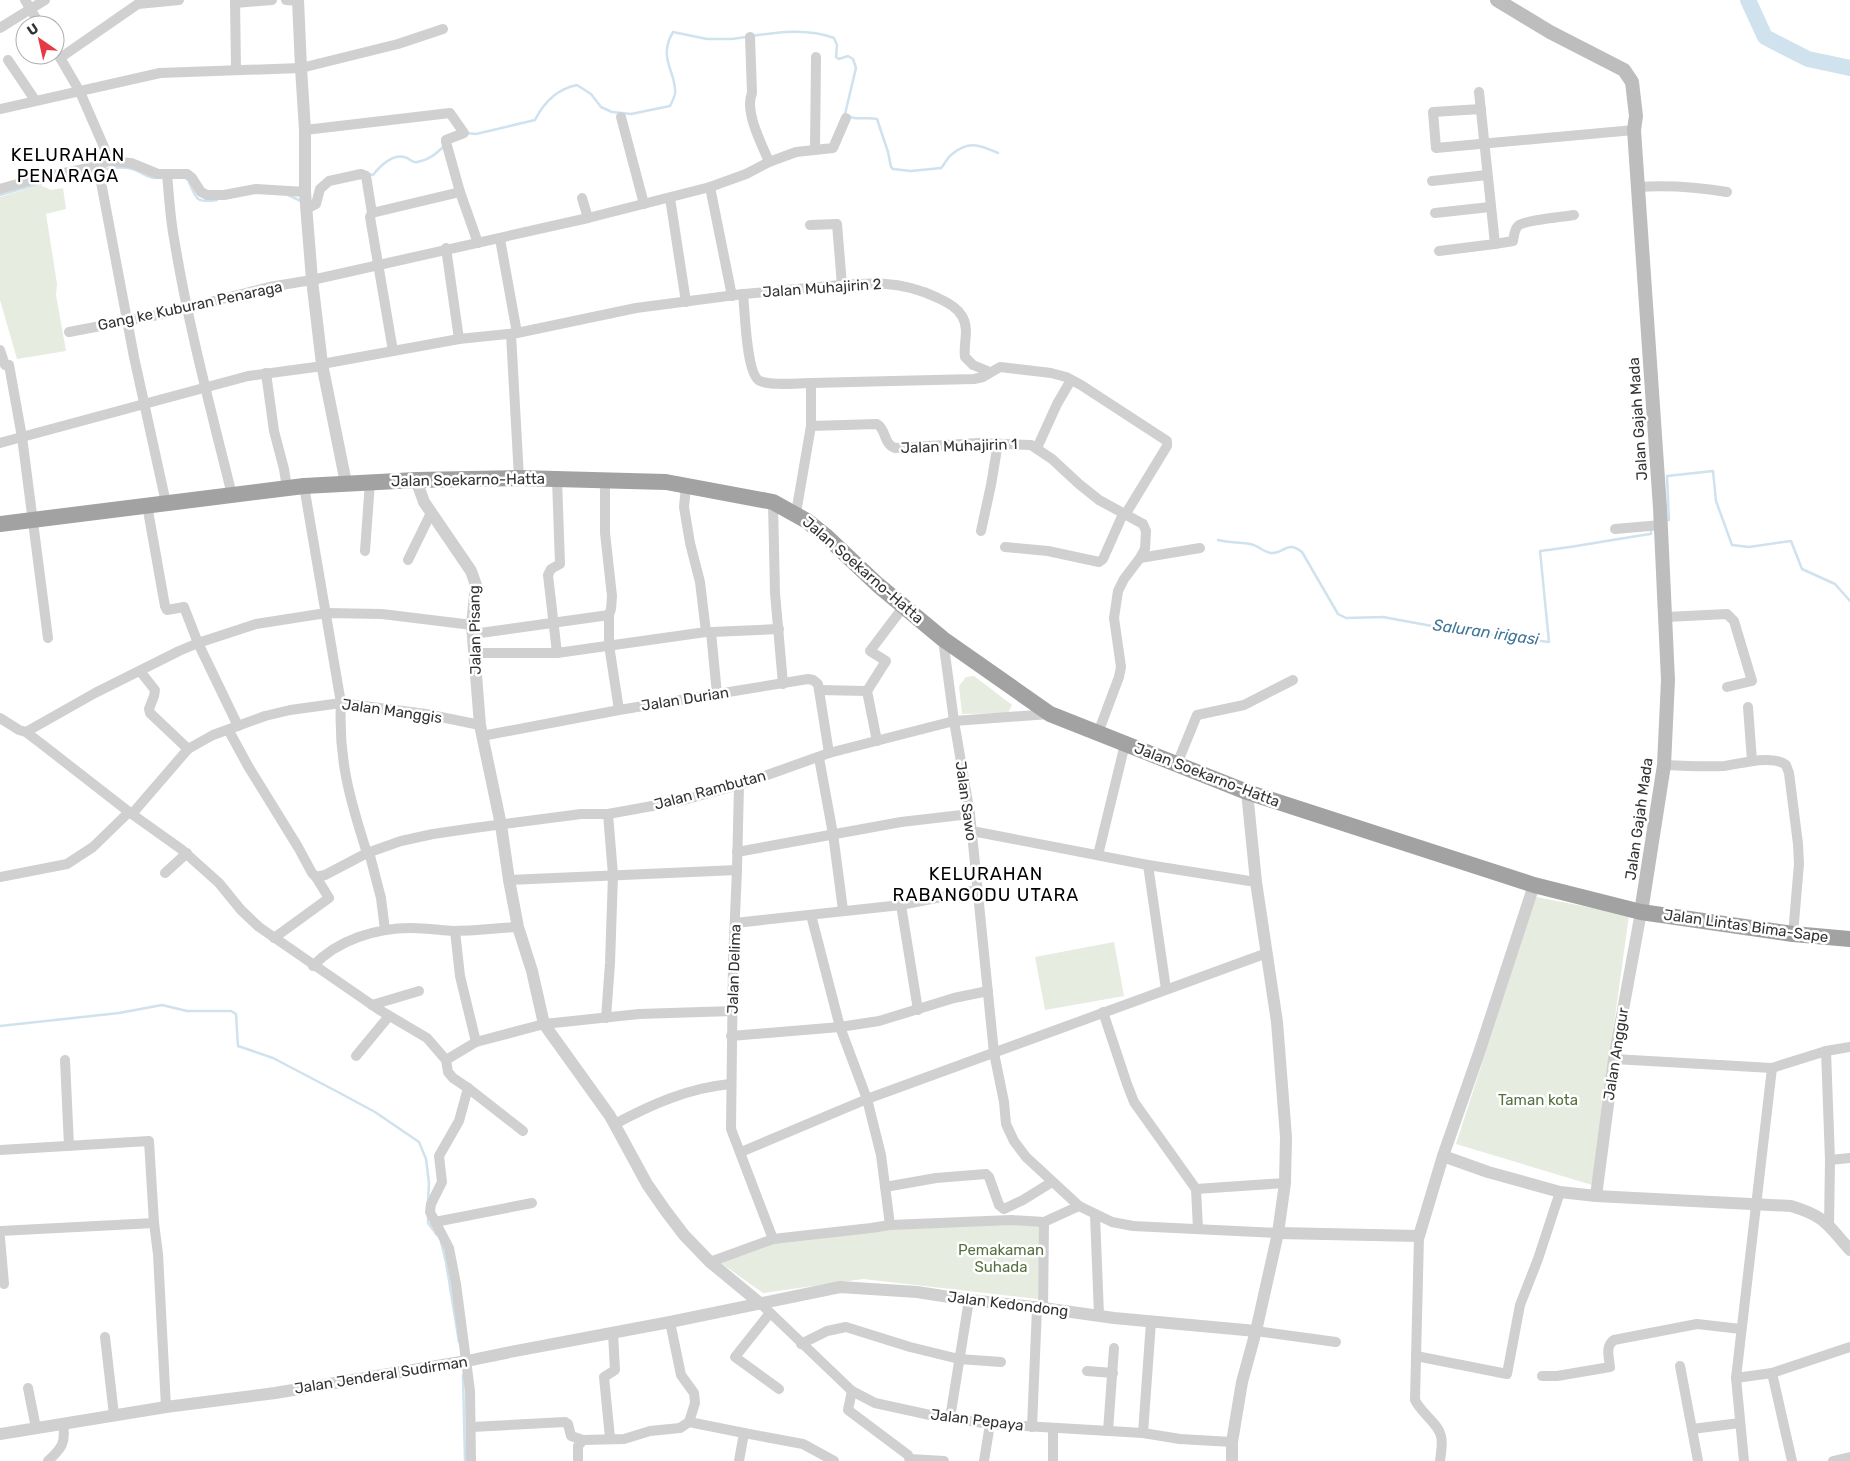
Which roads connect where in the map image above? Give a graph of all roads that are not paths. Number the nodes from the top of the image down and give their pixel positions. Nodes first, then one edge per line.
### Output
1 (24, 0) edge
2 (45, 0) edge
3 (179, 0) edge
4 (272, 0) edge
5 (294, 0) edge
6 (1497, 0) edge
7 (240, 1) edge
8 (30, 10) junction
9 (33, 15) edge
10 (0, 28) edge
11 (443, 29) dead end
12 (750, 37) dead end
13 (65, 50) edge
14 (816, 57) dead end
15 (8, 60) dead end
16 (64, 65) edge
17 (300, 68) junction
18 (236, 69) junction
19 (80, 92) junction
20 (1479, 92) dead end
21 (35, 100) junction
22 (0, 109) edge
23 (1481, 109) junction
24 (621, 118) dead end
25 (846, 118) dead end
26 (305, 130) junction
27 (1634, 130) junction
28 (1484, 144) junction
29 (815, 150) junction
30 (108, 161) junction
31 (769, 162) junction
32 (99, 170) junction
33 (167, 174) junction
34 (1487, 175) junction
35 (1432, 181) dead end
36 (1638, 186) junction
37 (710, 187) junction
38 (0, 189) edge
39 (460, 192) junction
40 (1727, 192) dead end
41 (582, 198) dead end
42 (670, 198) junction
43 (305, 201) junction
44 (644, 204) junction
45 (1490, 207) junction
46 (372, 213) junction
47 (1435, 213) dead end
48 (1574, 215) dead end
49 (588, 218) junction
50 (810, 225) dead end
51 (500, 239) junction
52 (478, 243) junction
53 (1495, 244) junction
54 (446, 248) junction
55 (1439, 251) dead end
56 (379, 264) junction
57 (312, 280) junction
58 (842, 284) junction
59 (743, 294) junction
60 (732, 296) junction
61 (686, 302) junction
62 (188, 308) junction
63 (128, 320) junction
64 (69, 332) dead end
65 (514, 333) junction
66 (459, 339) junction
67 (0, 350) edge
68 (393, 351) junction
69 (322, 365) junction
70 (990, 372) junction
71 (266, 373) junction
72 (1071, 380) junction
73 (811, 383) junction
74 (204, 386) junction
75 (145, 404) junction
76 (811, 426) junction
77 (22, 437) junction
78 (0, 443) edge
79 (998, 443) junction
80 (1037, 448) junction
81 (519, 478) junction
82 (557, 479) junction
83 (416, 480) junction
84 (604, 480) junction
85 (370, 482) junction
86 (346, 483) junction
87 (304, 486) junction
88 (686, 486) junction
89 (287, 488) junction
90 (232, 495) junction
91 (773, 502) junction
92 (166, 503) junction
93 (147, 505) junction
94 (431, 513) junction
95 (796, 513) junction
96 (1124, 514) junction
97 (32, 520) junction
98 (0, 524) edge
99 (1661, 524) junction
100 (1615, 529) dead end
101 (981, 531) dead end
102 (1005, 547) dead end
103 (1200, 548) dead end
104 (365, 551) dead end
105 (1140, 558) junction
106 (408, 560) dead end
107 (904, 606) junction
108 (326, 613) junction
109 (609, 615) junction
110 (1666, 617) junction
111 (553, 622) junction
112 (779, 629) junction
113 (472, 630) junction
114 (708, 632) junction
115 (48, 638) dead end
116 (943, 639) junction
117 (198, 643) junction
118 (609, 645) junction
119 (474, 653) junction
120 (557, 654) junction
121 (140, 671) junction
122 (1293, 680) dead end
123 (783, 684) junction
124 (1727, 687) dead end
125 (819, 690) junction
126 (867, 692) junction
127 (718, 694) junction
128 (341, 703) junction
129 (1748, 707) dead end
130 (619, 710) junction
131 (1050, 714) junction
132 (0, 718) edge
133 (954, 721) junction
134 (234, 729) junction
135 (481, 730) junction
136 (26, 732) junction
137 (1098, 733) junction
138 (877, 741) junction
139 (1125, 744) junction
140 (188, 749) junction
141 (829, 753) junction
142 (819, 758) junction
143 (1752, 761) junction
144 (1177, 764) junction
145 (1664, 766) junction
146 (738, 785) junction
147 (1247, 792) junction
148 (130, 813) junction
149 (608, 814) junction
150 (970, 814) junction
151 (501, 825) junction
152 (972, 832) junction
153 (833, 834) junction
154 (737, 852) junction
155 (187, 853) junction
156 (368, 853) junction
157 (1098, 855) junction
158 (1148, 865) junction
159 (737, 870) junction
160 (164, 873) dead end
161 (613, 875) junction
162 (0, 877) edge
163 (316, 877) junction
164 (509, 880) junction
165 (1256, 882) junction
166 (1534, 885) junction
167 (977, 890) junction
168 (901, 905) junction
169 (843, 910) junction
170 (1642, 912) junction
171 (811, 915) junction
172 (736, 923) junction
173 (518, 927) junction
174 (385, 930) junction
175 (454, 931) junction
176 (1793, 934) junction
177 (274, 938) junction
178 (1850, 939) edge
179 (1267, 954) junction
180 (314, 966) junction
181 (1166, 990) junction
182 (419, 991) dead end
183 (988, 991) junction
184 (372, 1005) junction
185 (918, 1010) junction
186 (733, 1011) junction
187 (1103, 1012) junction
188 (389, 1016) junction
189 (606, 1018) junction
190 (544, 1024) junction
191 (840, 1027) junction
192 (731, 1036) junction
193 (476, 1042) junction
194 (1850, 1047) edge
195 (1826, 1051) junction
196 (994, 1053) junction
197 (356, 1056) dead end
198 (1614, 1059) junction
199 (65, 1060) dead end
200 (446, 1060) junction
201 (1772, 1068) junction
202 (730, 1084) junction
203 (468, 1088) junction
204 (867, 1100) junction
205 (615, 1124) junction
206 (523, 1131) dead end
207 (69, 1146) junction
208 (0, 1150) edge
209 (741, 1152) junction
210 (1443, 1156) junction
211 (1850, 1158) edge
212 (1830, 1160) junction
213 (1052, 1182) junction
214 (1285, 1183) junction
215 (885, 1187) junction
216 (1196, 1189) junction
217 (1560, 1192) junction
218 (1596, 1196) junction
219 (532, 1203) dead end
220 (1756, 1203) junction
221 (1079, 1206) junction
222 (1095, 1215) junction
223 (434, 1222) junction
224 (1044, 1222) junction
225 (154, 1223) junction
226 (890, 1224) junction
227 (1829, 1226) junction
228 (1198, 1229) junction
229 (0, 1231) edge
230 (1278, 1233) junction
231 (1419, 1236) junction
232 (0, 1238) edge
233 (773, 1239) junction
234 (1850, 1250) edge
235 (710, 1262) junction
236 (4, 1284) dead end
237 (969, 1300) junction
238 (761, 1304) junction
239 (1040, 1308) junction
240 (770, 1313) junction
241 (1099, 1315) junction
242 (670, 1322) junction
243 (1151, 1322) junction
244 (1741, 1329) junction
245 (1256, 1332) junction
246 (613, 1333) junction
247 (105, 1337) dead end
248 (1336, 1342) dead end
249 (801, 1344) junction
250 (1850, 1347) edge
251 (1114, 1348) dead end
252 (1416, 1356) junction
253 (959, 1359) junction
254 (467, 1361) junction
255 (1001, 1362) dead end
256 (1680, 1366) dead end
257 (1086, 1371) dead end
258 (1113, 1373) junction
259 (1772, 1373) junction
260 (1542, 1376) dead end
261 (1736, 1378) junction
262 (28, 1388) dead end
263 (779, 1389) dead end
264 (852, 1391) junction
265 (166, 1407) junction
266 (114, 1415) junction
267 (950, 1418) junction
268 (689, 1422) junction
269 (1740, 1423) junction
270 (63, 1424) junction
271 (990, 1424) junction
272 (1032, 1427) junction
273 (36, 1428) junction
274 (472, 1428) junction
275 (1053, 1428) junction
276 (1692, 1429) junction
277 (1108, 1431) junction
278 (744, 1433) junction
279 (1143, 1433) junction
280 (0, 1434) edge
281 (610, 1438) junction
282 (583, 1440) junction
283 (1232, 1442) junction
284 (1850, 1457) edge
285 (910, 1460) edge
286 (48, 1461) edge
287 (472, 1461) edge
288 (578, 1461) edge
289 (739, 1461) edge
290 (834, 1461) edge
291 (944, 1461) edge
292 (984, 1461) edge
293 (1053, 1461) edge
294 (1232, 1461) edge
295 (1440, 1461) edge
296 (1698, 1461) edge
297 (1744, 1461) edge
298 (1792, 1461) edge
299 (1833, 1461) edge

1 - 8 street
2 - 8 street
3 - 13 street
4 - 7 street
5 - 17 street
6 - 27 main road, Jalan Gajah Mada
7 - 18 street
8 - 9 street
8 - 10 street
11 - 17 street
12 - 31 street
14 - 29 street
15 - 21 street
16 - 19 street
17 - 18 street
17 - 26 street
18 - 19 street
19 - 21 street
19 - 30 street
20 - 23 street
21 - 22 street
23 - 28 street
23 - 28 street
24 - 44 street
25 - 29 street, Gang ke Kuburan Penaraga
26 - 39 street
26 - 43 street
27 - 28 street
27 - 36 main road, Jalan Gajah Mada
28 - 34 street
29 - 31 street, Gang ke Kuburan Penaraga
30 - 32 street
30 - 33 street
31 - 37 street, Gang ke Kuburan Penaraga
32 - 38 street
32 - 63 street
33 - 43 street
33 - 62 street
34 - 35 street
34 - 45 street
36 - 40 street
36 - 99 main road, Jalan Gajah Mada
37 - 42 street, Gang ke Kuburan Penaraga
37 - 60 street
39 - 46 street
39 - 52 street
41 - 49 street
42 - 44 street, Gang ke Kuburan Penaraga
42 - 61 street
43 - 46 street
43 - 57 street
44 - 49 street, Gang ke Kuburan Penaraga
45 - 47 street
45 - 53 street
46 - 56 street
48 - 53 street
49 - 51 street, Gang ke Kuburan Penaraga
50 - 58 street
51 - 52 street, Gang ke Kuburan Penaraga
51 - 65 street
52 - 54 street, Gang ke Kuburan Penaraga
53 - 55 street
54 - 56 street, Gang ke Kuburan Penaraga
54 - 66 street
56 - 57 street, Gang ke Kuburan Penaraga
56 - 68 street
57 - 62 street, Gang ke Kuburan Penaraga
57 - 69 street
58 - 59 street, Jalan Muhajirin 2
58 - 70 street, Jalan Muhajirin 2
59 - 60 street
59 - 73 street, Jalan Muhajirin 2
60 - 61 street
61 - 65 street
62 - 63 street, Gang ke Kuburan Penaraga
62 - 74 street
63 - 64 street, Gang ke Kuburan Penaraga
63 - 75 street
65 - 66 street
65 - 81 street
66 - 68 street
67 - 77 street
68 - 69 street
69 - 71 street
69 - 86 street
70 - 72 street, Jalan Muhajirin 2
70 - 73 street, Jalan Muhajirin 2
71 - 74 street
71 - 89 street
72 - 80 street
72 - 96 street, Jalan Muhajirin 2
73 - 76 street
74 - 75 street
74 - 90 street
75 - 77 street
75 - 92 street
76 - 79 street, Jalan Muhajirin 1
76 - 95 street
77 - 78 street
77 - 97 street
79 - 80 street, Jalan Muhajirin 1
79 - 101 street
80 - 96 street, Jalan Muhajirin 1
81 - 82 highway, Jalan Soekarno-Hatta
81 - 83 highway, Jalan Soekarno-Hatta
82 - 84 highway, Jalan Soekarno-Hatta
82 - 111 street
83 - 85 highway, Jalan Soekarno-Hatta
83 - 94 street, Jalan Pisang
84 - 88 highway, Jalan Soekarno-Hatta
84 - 109 street
85 - 86 highway, Jalan Soekarno-Hatta
85 - 104 street
86 - 87 highway, Jalan Soekarno-Hatta
87 - 89 highway, Jalan Soekarno-Hatta
87 - 108 street
88 - 91 highway, Jalan Soekarno-Hatta
88 - 114 street
89 - 90 highway, Jalan Soekarno-Hatta
90 - 92 highway, Jalan Soekarno-Hatta
91 - 95 highway, Jalan Soekarno-Hatta
91 - 112 street
92 - 93 highway, Jalan Soekarno-Hatta
93 - 97 highway, Jalan Soekarno-Hatta
93 - 117 street
94 - 106 street
94 - 113 street, Jalan Pisang
95 - 107 highway, Jalan Soekarno-Hatta
96 - 102 street
96 - 105 street, Jalan Muhajirin 1
97 - 98 highway, Jalan Soekarno-Hatta
97 - 115 street
99 - 100 street
99 - 110 main road, Jalan Gajah Mada
103 - 105 street
105 - 137 street, Jalan Muhajirin 1
107 - 116 highway, Jalan Soekarno-Hatta
107 - 126 street
108 - 113 street
108 - 117 street
108 - 128 street
109 - 111 street
109 - 118 street
110 - 124 street
110 - 145 main road, Jalan Gajah Mada
111 - 113 street
111 - 120 street
112 - 114 street
112 - 123 street
113 - 119 street, Jalan Pisang
114 - 118 street
114 - 127 street
116 - 131 highway, Jalan Soekarno-Hatta
116 - 133 street, Jalan Sawo
117 - 121 street
117 - 134 street
118 - 120 street
118 - 130 street
119 - 120 street
119 - 135 street, Jalan Pisang
121 - 136 street
121 - 140 street
122 - 144 street
123 - 125 street, Jalan Durian
123 - 127 street, Jalan Durian
125 - 126 street
125 - 141 street
126 - 138 street
127 - 130 street, Jalan Durian
128 - 134 street, Jalan Manggis
128 - 135 street, Jalan Manggis
128 - 156 street
129 - 143 street
130 - 135 street, Jalan Durian
131 - 133 street, Jalan Rambutan
131 - 137 highway, Jalan Soekarno-Hatta
132 - 136 street
133 - 138 street, Jalan Rambutan
133 - 150 street, Jalan Sawo
134 - 140 street, Jalan Manggis
134 - 163 street
135 - 151 street, Jalan Pisang
136 - 148 street
137 - 139 highway, Jalan Soekarno-Hatta
138 - 141 street, Jalan Rambutan
139 - 144 highway, Jalan Soekarno-Hatta
139 - 157 street
140 - 148 street, Jalan Manggis
141 - 142 street, Jalan Rambutan
142 - 146 street, Jalan Rambutan
142 - 153 street
143 - 145 street
143 - 176 street
144 - 147 highway, Jalan Soekarno-Hatta
145 - 170 main road, Jalan Gajah Mada
146 - 149 street, Jalan Rambutan
146 - 154 street, Jalan Delima
147 - 165 street
147 - 166 highway, Jalan Soekarno-Hatta
148 - 155 street
148 - 162 street, Jalan Manggis
149 - 151 street, Jalan Rambutan
149 - 161 street
150 - 152 street, Jalan Sawo
150 - 153 street
151 - 156 street, Jalan Rambutan
151 - 164 street, Jalan Pisang
152 - 157 street
152 - 167 street, Jalan Sawo
153 - 154 street
153 - 169 street
154 - 159 street, Jalan Delima
155 - 160 street
155 - 177 street
156 - 163 street, Jalan Rambutan
156 - 174 street
157 - 158 street
158 - 165 street
158 - 181 street
159 - 161 street
159 - 172 street, Jalan Delima
161 - 164 street
161 - 189 street
163 - 177 street
164 - 173 street, Jalan Pisang
165 - 179 street
166 - 170 highway, Jalan Soekarno-Hatta
166 - 210 street
167 - 168 street
167 - 183 street, Jalan Sawo
168 - 169 street
168 - 185 street
169 - 171 street
170 - 176 highway, Jalan Lintas Bima-Sape
170 - 198 street, Jalan Anggur
171 - 172 street
171 - 191 street
172 - 186 street, Jalan Delima
173 - 175 street
173 - 190 street, Jalan Pisang
174 - 175 street
174 - 180 street
175 - 193 street
176 - 178 highway, Jalan Lintas Bima-Sape
177 - 180 street
179 - 181 street
179 - 214 street
180 - 184 street
181 - 187 street
182 - 184 street
183 - 185 street
183 - 196 street, Jalan Sawo
184 - 188 street
185 - 191 street
186 - 189 street
186 - 192 street, Jalan Delima
187 - 196 street
187 - 216 street
188 - 197 street
188 - 200 street
189 - 190 street
190 - 193 street
190 - 205 street
191 - 192 street
191 - 204 street
192 - 202 street, Jalan Delima
193 - 200 street
194 - 195 street
195 - 201 street
195 - 212 street
196 - 204 street
196 - 213 street, Jalan Sawo
198 - 201 street
198 - 218 street, Jalan Anggur
199 - 207 street
200 - 203 street
201 - 220 street
202 - 205 street
202 - 209 street, Jalan Delima
203 - 206 street
203 - 223 street
204 - 209 street
204 - 215 street
205 - 235 street
207 - 208 street
207 - 225 street
209 - 233 street, Jalan Delima
210 - 217 street
210 - 231 street
211 - 212 street
212 - 227 street
213 - 215 street
213 - 221 street, Jalan Sawo
214 - 216 street
214 - 230 street
215 - 226 street
216 - 228 street
217 - 218 street
217 - 252 street
218 - 220 street
219 - 223 street
220 - 227 street
220 - 244 street
221 - 222 street, Jalan Sawo
221 - 224 street
222 - 228 street, Jalan Sawo
222 - 241 street
223 - 254 street
224 - 226 street
224 - 239 street
225 - 229 street
225 - 265 street
226 - 233 street
227 - 234 street
228 - 230 street, Jalan Sawo
230 - 231 street
230 - 245 street
231 - 252 street
232 - 236 street
233 - 235 street
235 - 238 street
237 - 238 street, Jalan Kedondong
237 - 239 street, Jalan Kedondong
237 - 253 street
238 - 240 street, Jalan Pepaya
238 - 242 street, Jalan Jenderal Sudirman
239 - 241 street, Jalan Kedondong
239 - 272 street
240 - 249 street, Jalan Pepaya
240 - 263 street
241 - 243 street, Jalan Kedondong
242 - 246 street, Jalan Jenderal Sudirman
242 - 268 street
243 - 245 street, Jalan Kedondong
243 - 279 street
244 - 260 street
244 - 261 street
245 - 248 street
245 - 283 street
246 - 254 street, Jalan Jenderal Sudirman
246 - 281 street
247 - 266 street
249 - 253 street
249 - 264 street, Jalan Pepaya
250 - 259 street
251 - 258 street
252 - 295 street
253 - 255 street
253 - 267 street
254 - 265 street, Jalan Jenderal Sudirman
254 - 274 street
256 - 276 street
257 - 258 street
258 - 277 street
259 - 261 street
259 - 298 street
261 - 269 street
262 - 273 street
264 - 267 street, Jalan Pepaya
264 - 285 street
265 - 266 street, Jalan Jenderal Sudirman
266 - 270 street, Jalan Jenderal Sudirman
267 - 271 street, Jalan Pepaya
268 - 278 street
268 - 281 street
269 - 276 street
269 - 297 street
270 - 273 street, Jalan Jenderal Sudirman
270 - 286 street
271 - 272 street, Jalan Pepaya
271 - 292 street
272 - 275 street, Jalan Pepaya
273 - 280 street, Jalan Jenderal Sudirman
274 - 282 street
274 - 287 street
275 - 277 street, Jalan Pepaya
275 - 293 street
276 - 296 street
277 - 279 street, Jalan Pepaya
278 - 289 street
278 - 290 street
279 - 283 street, Jalan Pepaya
281 - 282 street
282 - 288 street
283 - 294 street
284 - 299 street
285 - 291 street

